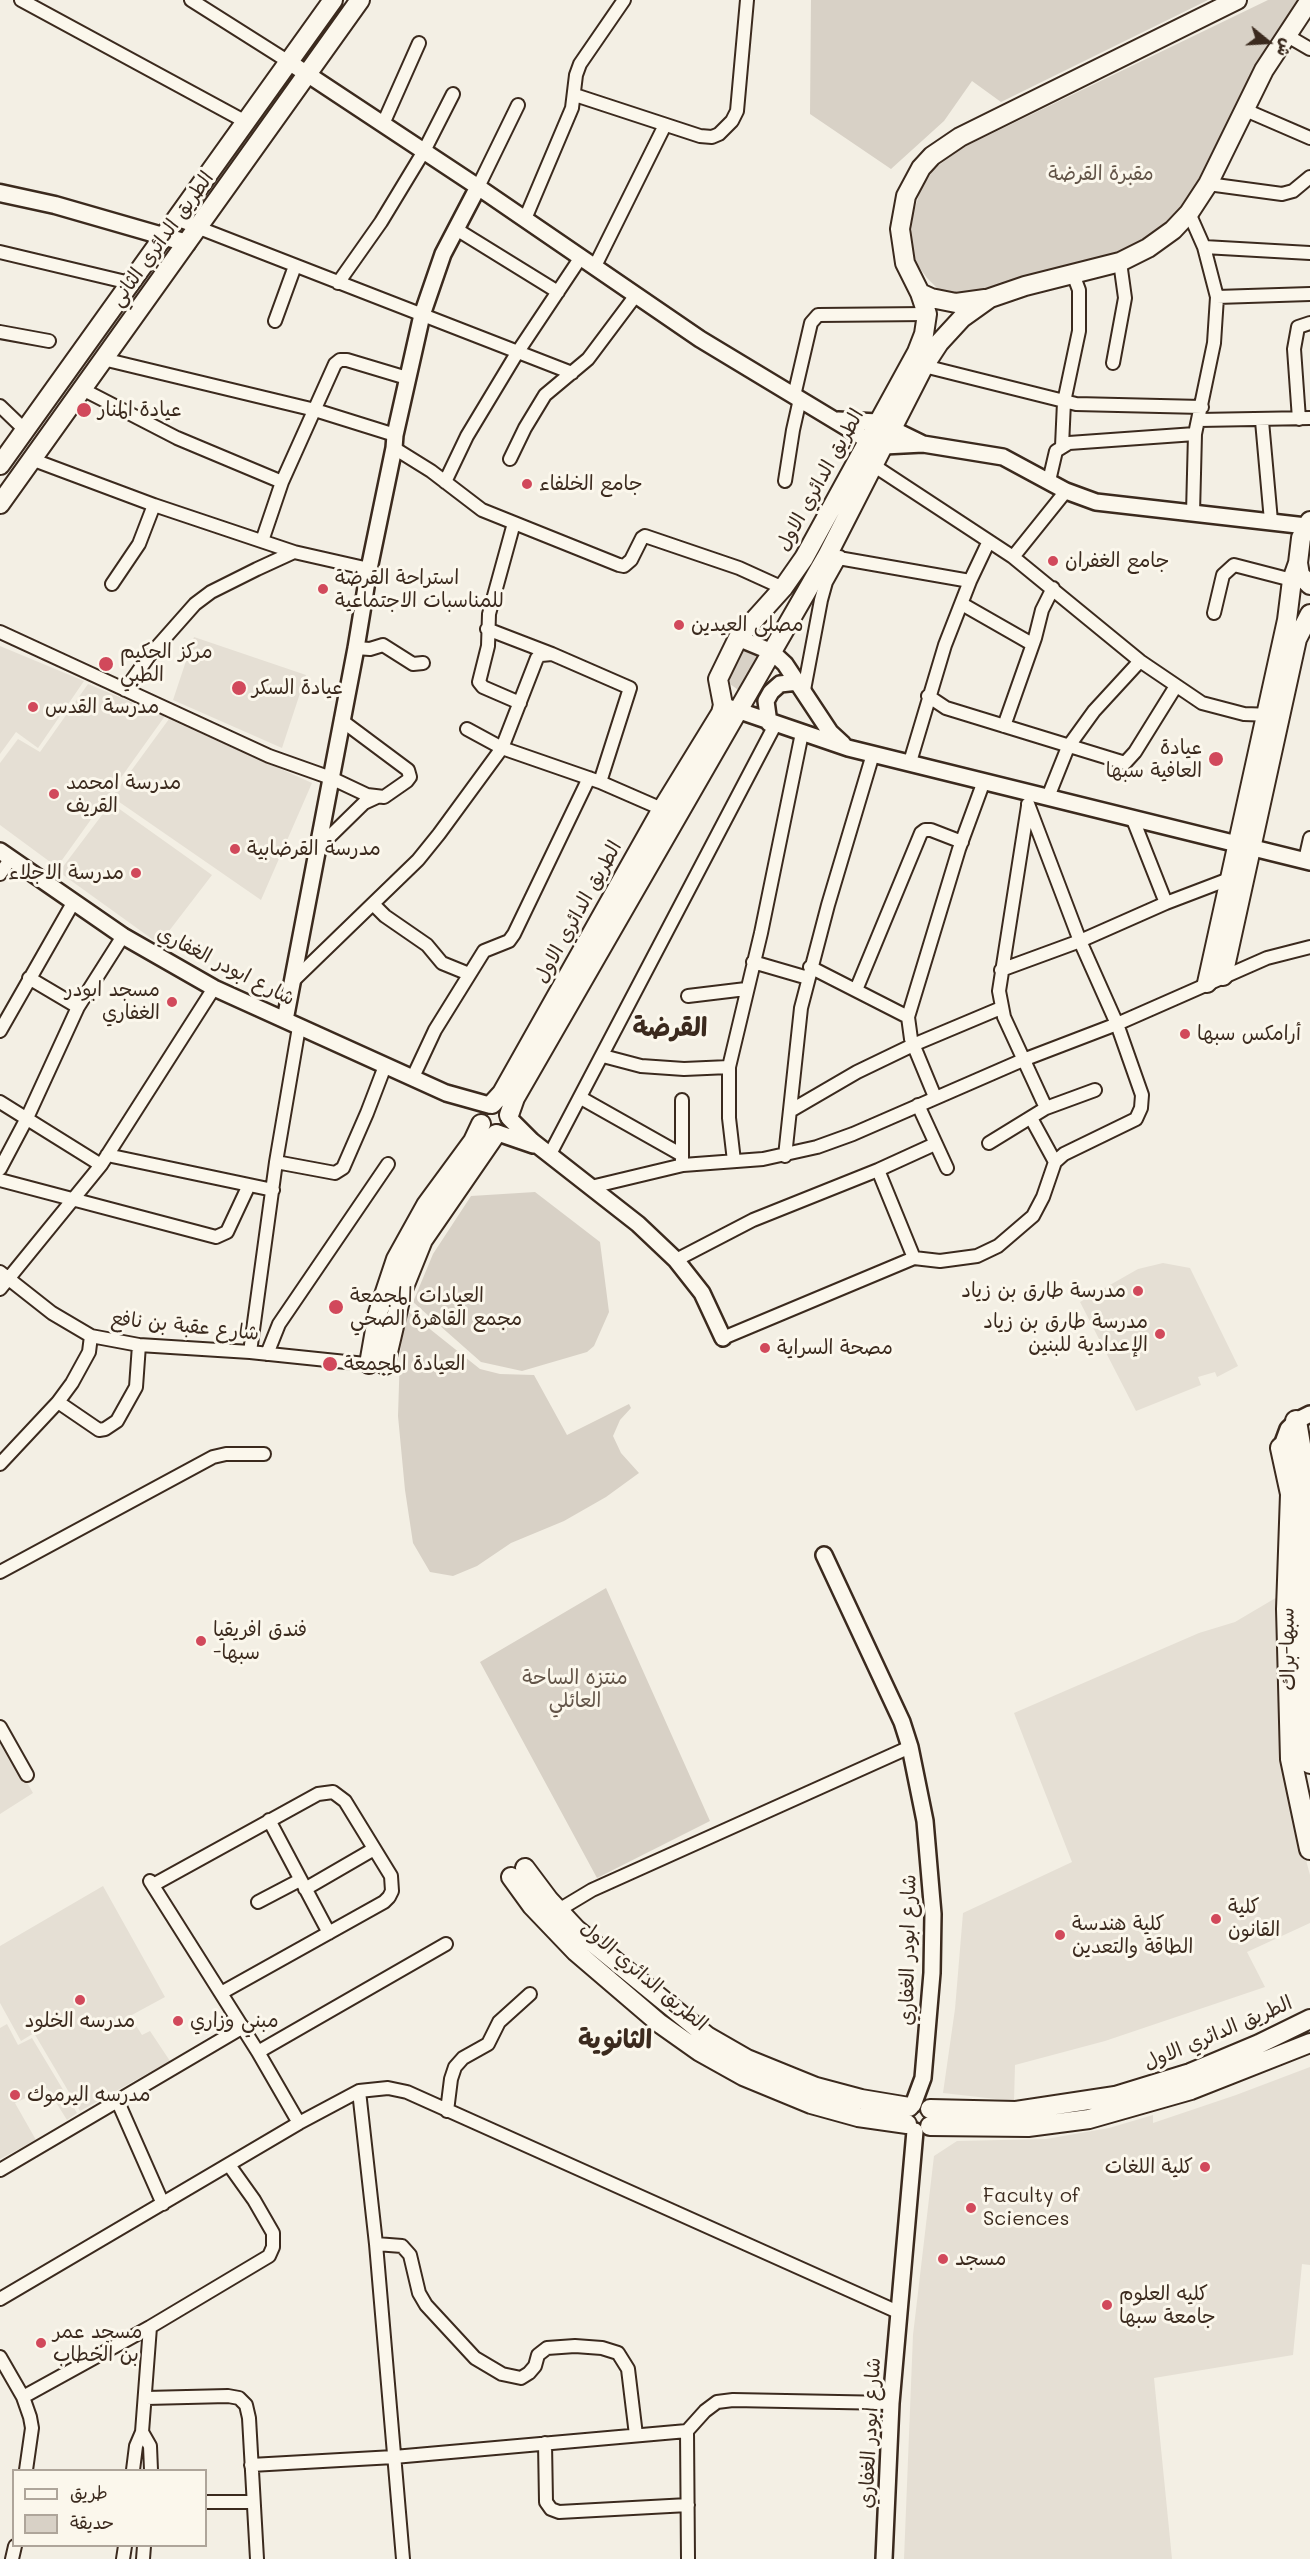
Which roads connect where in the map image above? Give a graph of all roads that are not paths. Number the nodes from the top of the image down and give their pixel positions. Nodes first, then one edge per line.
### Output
1 (21, 0) edge
2 (192, 0) edge
3 (333, 0) edge
4 (360, 0) edge
5 (624, 0) edge
6 (747, 0) edge
7 (1237, 0) edge
8 (1310, 0) edge
9 (1286, 35) junction
10 (419, 43) dead end
11 (1310, 49) edge
12 (289, 62) junction
13 (307, 74) junction
14 (453, 94) dead end
15 (575, 95) junction
16 (518, 105) dead end
17 (1243, 109) junction
18 (246, 122) junction
19 (382, 124) junction
20 (665, 125) junction
21 (1310, 138) edge
22 (424, 151) junction
23 (1310, 177) edge
24 (1208, 184) junction
25 (478, 187) junction
26 (0, 193) edge
27 (1189, 213) junction
28 (176, 219) junction
29 (525, 219) junction
30 (456, 229) junction
31 (164, 235) junction
32 (193, 236) junction
33 (1204, 247) junction
34 (0, 252) edge
35 (1310, 253) edge
36 (581, 257) junction
37 (1120, 262) junction
38 (295, 266) junction
39 (595, 266) junction
40 (1073, 274) junction
41 (338, 283) junction
42 (130, 284) junction
43 (558, 292) junction
44 (920, 293) junction
45 (1310, 294) edge
46 (636, 295) junction
47 (1217, 297) junction
48 (990, 298) junction
49 (927, 314) junction
50 (422, 315) junction
51 (275, 321) dead end
52 (1310, 323) edge
53 (0, 332) edge
54 (49, 341) dead end
55 (517, 354) junction
56 (103, 359) junction
57 (1113, 363) dead end
58 (924, 366) junction
59 (572, 373) junction
60 (407, 378) junction
61 (82, 389) junction
62 (797, 397) junction
63 (1064, 402) junction
64 (0, 406) edge
65 (1202, 407) junction
66 (315, 410) junction
67 (1304, 418) edge
68 (835, 420) junction
69 (1199, 420) junction
70 (1262, 421) junction
71 (886, 425) junction
72 (25, 430) junction
73 (1195, 434) junction
74 (395, 442) junction
75 (877, 443) junction
76 (923, 444) junction
77 (1062, 446) junction
78 (31, 459) junction
79 (510, 459) dead end
80 (0, 465) edge
81 (873, 465) junction
82 (785, 481) dead end
83 (1049, 481) junction
84 (282, 482) junction
85 (445, 482) junction
86 (1066, 491) junction
87 (0, 504) edge
88 (154, 505) junction
89 (1193, 513) junction
90 (1270, 521) junction
91 (1309, 521) edge
92 (514, 523) junction
93 (262, 541) junction
94 (988, 543) junction
95 (294, 552) junction
96 (833, 556) junction
97 (1013, 557) junction
98 (369, 569) junction
99 (1300, 576) edge
100 (970, 581) junction
101 (112, 584) dead end
102 (783, 588) junction
103 (1053, 588) junction
104 (962, 604) junction
105 (1214, 613) dead end
106 (1310, 614) edge
107 (487, 629) junction
108 (0, 632) edge
109 (738, 638) junction
110 (1032, 644) junction
111 (356, 648) junction
112 (772, 652) junction
113 (552, 654) junction
114 (1140, 661) junction
115 (423, 663) dead end
116 (801, 686) junction
117 (1176, 686) junction
118 (125, 690) junction
119 (928, 696) junction
120 (519, 703) junction
121 (730, 709) junction
122 (1273, 715) junction
123 (341, 720) junction
124 (772, 724) junction
125 (1004, 726) junction
126 (467, 729) dead end
127 (802, 733) junction
128 (1068, 747) junction
129 (502, 748) junction
130 (848, 748) junction
131 (873, 754) junction
132 (910, 762) junction
133 (330, 778) junction
134 (595, 780) junction
135 (984, 781) junction
136 (377, 797) junction
137 (1048, 797) junction
138 (1028, 798) junction
139 (662, 809) junction
140 (1132, 817) junction
141 (1310, 838) edge
142 (962, 842) junction
143 (1244, 846) junction
144 (318, 848) junction
145 (5, 854) edge
146 (1308, 861) edge
147 (0, 874) edge
148 (1229, 879) junction
149 (73, 903) junction
150 (1166, 903) junction
151 (373, 904) junction
152 (123, 936) junction
153 (1080, 941) junction
154 (1310, 947) edge
155 (753, 962) junction
156 (1001, 970) junction
157 (809, 973) junction
158 (469, 974) junction
159 (29, 978) junction
160 (1215, 980) junction
161 (293, 981) junction
162 (214, 988) junction
163 (746, 988) junction
164 (856, 990) junction
165 (688, 996) dead end
166 (78, 1007) junction
167 (1001, 1008) junction
168 (908, 1017) junction
169 (285, 1020) junction
170 (1117, 1024) junction
171 (299, 1027) junction
172 (0, 1031) edge
173 (913, 1045) junction
174 (603, 1056) junction
175 (1023, 1060) junction
176 (385, 1066) junction
177 (729, 1066) junction
178 (413, 1077) junction
179 (1095, 1090) dead end
180 (446, 1093) junction
181 (934, 1097) junction
182 (581, 1098) junction
183 (682, 1100) dead end
184 (0, 1102) edge
185 (490, 1105) junction
186 (918, 1105) junction
187 (1047, 1108) junction
188 (790, 1110) junction
189 (509, 1116) junction
190 (27, 1118) junction
191 (1031, 1118) junction
192 (489, 1128) junction
193 (989, 1143) dead end
194 (935, 1144) junction
195 (547, 1152) junction
196 (785, 1156) junction
197 (104, 1160) junction
198 (682, 1160) junction
199 (734, 1161) junction
200 (276, 1162) junction
201 (1055, 1162) junction
202 (388, 1164) dead end
203 (947, 1168) dead end
204 (0, 1169) edge
205 (878, 1170) junction
206 (0, 1180) edge
207 (249, 1185) junction
208 (591, 1187) junction
209 (273, 1190) junction
210 (72, 1199) junction
211 (914, 1258) junction
212 (676, 1260) junction
213 (4, 1275) edge
214 (0, 1289) edge
215 (91, 1336) junction
216 (723, 1338) joint
217 (139, 1345) junction
218 (250, 1352) junction
219 (267, 1354) junction
220 (377, 1365) joint
221 (58, 1401) junction
222 (1303, 1418) edge
223 (1294, 1443) edge
224 (264, 1454) dead end
225 (0, 1464) edge
226 (1309, 1487) edge
227 (824, 1555) dead end
228 (0, 1572) edge
229 (0, 1727) edge
230 (910, 1748) junction
231 (1310, 1753) edge
232 (27, 1774) dead end
233 (268, 1820) junction
234 (374, 1849) junction
235 (1310, 1849) edge
236 (518, 1872) dead end
237 (303, 1884) junction
238 (258, 1902) dead end
239 (551, 1915) junction
240 (329, 1933) junction
241 (447, 1944) dead end
242 (221, 1993) junction
243 (530, 1994) dead end
244 (1310, 2019) edge
245 (243, 2027) junction
246 (1310, 2043) edge
247 (258, 2052) junction
248 (359, 2091) junction
249 (118, 2102) junction
250 (447, 2111) junction
251 (919, 2116) junction
252 (299, 2122) junction
253 (229, 2165) junction
254 (0, 2170) edge
255 (163, 2204) junction
256 (376, 2244) junction
257 (0, 2299) edge
258 (898, 2312) junction
259 (150, 2327) junction
260 (0, 2358) edge
261 (23, 2397) junction
262 (146, 2398) junction
263 (891, 2403) junction
264 (687, 2431) junction
265 (142, 2432) junction
266 (636, 2435) junction
267 (545, 2443) junction
268 (394, 2457) junction
269 (251, 2465) junction
270 (26, 2469) edge
271 (133, 2469) edge
272 (151, 2469) edge
273 (207, 2502) edge
274 (253, 2502) junction
275 (688, 2505) junction
276 (254, 2559) edge
277 (403, 2559) edge
278 (688, 2559) edge
279 (884, 2559) edge

1 - 18 street
2 - 12 street
3 - 12 main road, الطريق الدائري الثاني
4 - 13 main road, الطريق الدائري الثاني
5 - 15 street
6 - 20 street
7 - 44 main road
8 - 9 main road, الطريق الدائري الاول
9 - 11 street
9 - 17 main road, الطريق الدائري الاول
10 - 19 street
12 - 13 street
12 - 18 main road, الطريق الدائري الثاني
13 - 19 street
13 - 32 main road, الطريق الدائري الثاني
14 - 22 street
15 - 20 street
15 - 29 street
16 - 25 street
17 - 21 street
17 - 24 main road, الطريق الدائري الاول
18 - 28 main road, الطريق الدائري الثاني
19 - 22 street
20 - 39 street
22 - 25 street
22 - 41 street
23 - 24 street
24 - 27 main road, الطريق الدائري الاول
25 - 29 street
25 - 30 street
26 - 31 main road
27 - 33 street
27 - 37 main road, الطريق الدائري الاول
28 - 31 main road, الطريق الدائري الثاني
28 - 32 street
29 - 36 street
30 - 43 street
30 - 50 street
31 - 32 main road
31 - 42 main road, الطريق الدائري الثاني
32 - 38 street
32 - 56 main road, الطريق الدائري الثاني
33 - 35 street
33 - 47 street
34 - 42 street
36 - 39 street
36 - 43 street
37 - 40 main road, الطريق الدائري الاول
37 - 57 street
38 - 41 street
38 - 51 street
39 - 46 street
40 - 48 main road, الطريق الدائري الاول
40 - 63 street
41 - 50 street
42 - 72 main road, الطريق الدائري الثاني
43 - 55 street
44 - 48 main road
44 - 49 main road
45 - 47 street
46 - 59 street
46 - 62 street
47 - 65 street
48 - 58 main road, الطريق الدائري الاول
49 - 62 street
49 - 71 main road, الطريق الدائري الاول
50 - 55 street
50 - 60 street
52 - 67 street
53 - 54 street
55 - 59 street
55 - 85 street
56 - 61 main road, الطريق الدائري الثاني
56 - 66 street
58 - 63 street
58 - 71 main road, الطريق الدائري الاول
59 - 79 street
60 - 66 street
60 - 74 street
61 - 78 main road, الطريق الدائري الثاني
61 - 84 street
62 - 68 street
62 - 82 street
63 - 65 street
63 - 77 street
64 - 72 street
65 - 69 street
66 - 74 street
66 - 84 street
67 - 70 street
68 - 71 street
68 - 75 street
69 - 70 street
69 - 73 street
70 - 90 street
71 - 75 main road, الطريق الدائري الاول
71 - 76 street
72 - 80 main road, الطريق الدائري الثاني
73 - 77 street
73 - 89 street
74 - 85 street
74 - 98 street
75 - 76 street
75 - 81 main road, الطريق الدائري الاول
75 - 102 main road, الطريق الدائري الاول
76 - 83 street
77 - 83 street
78 - 87 main road, الطريق الدائري الثاني
78 - 88 street
81 - 94 street
81 - 96 main road, الطريق الدائري الاول
83 - 86 street
84 - 93 street
85 - 92 street
86 - 89 street
86 - 97 street
88 - 93 street
88 - 101 street
89 - 90 street
90 - 91 street
91 - 99 main road
92 - 102 street
92 - 107 street
93 - 95 street
94 - 97 street
94 - 100 street
95 - 98 street
95 - 118 street
96 - 100 street
96 - 112 main road, الطريق الدائري الاول
96 - 116 street
97 - 103 street
98 - 111 street
99 - 105 street
99 - 122 main road
100 - 104 street
102 - 109 main road, الطريق الدائري الاول
103 - 110 street
103 - 114 street
104 - 110 street
104 - 119 street
106 - 122 main road
107 - 113 street
107 - 120 street
108 - 118 street
109 - 112 street
109 - 121 main road, الطريق الدائري الاول
110 - 125 street
111 - 115 street
111 - 123 street
112 - 116 street
112 - 121 main road, الطريق الدائري الاول
113 - 120 street
113 - 134 street
114 - 117 street
114 - 128 street
116 - 124 street
116 - 130 street
117 - 122 street
117 - 128 street
118 - 133 street
119 - 125 street
119 - 132 street
120 - 129 street
121 - 124 street
121 - 139 main road, الطريق الدائري الاول
121 - 189 main road, الطريق الدائري الاول
122 - 143 main road
123 - 133 street
123 - 136 street
124 - 127 street
124 - 174 street
125 - 128 street
126 - 129 street
127 - 130 street
127 - 155 street
128 - 137 street
129 - 134 street
129 - 151 street
130 - 131 street
131 - 132 street
131 - 157 street
132 - 135 street
133 - 136 street
133 - 144 street
134 - 139 street
134 - 158 street
135 - 138 street
135 - 142 street
136 - 144 street
137 - 138 street
137 - 140 street
138 - 153 street
138 - 156 street
139 - 185 main road, الطريق الدائري الاول
140 - 143 street
140 - 150 street
141 - 146 street
142 - 164 street
142 - 168 street
143 - 146 street
143 - 148 main road
143 - 160 main road
144 - 161 street
145 - 147 street
145 - 149 street, شارع ابودر الغفاري
148 - 150 street
148 - 160 main road
149 - 152 street, شارع ابودر الغفاري
149 - 159 street
150 - 153 street
151 - 158 street
151 - 161 street
152 - 162 street, شارع ابودر الغفاري
152 - 166 street
153 - 156 street
153 - 170 street
154 - 160 street
155 - 157 street
155 - 163 street
156 - 167 street
157 - 164 street
157 - 188 street
158 - 178 street
159 - 166 street
159 - 172 street
160 - 170 street
161 - 169 street
162 - 169 street, شارع ابودر الغفاري
162 - 197 street
163 - 165 street
163 - 177 street
164 - 168 street
166 - 190 street
167 - 173 street
167 - 175 street
168 - 173 street
169 - 171 street, شارع ابودر الغفاري
170 - 175 street
170 - 201 street
171 - 176 street, شارع ابودر الغفاري
171 - 200 street
173 - 181 street
173 - 188 street
174 - 177 street
174 - 182 street
175 - 181 street
175 - 187 street
176 - 178 street, شارع ابودر الغفاري
176 - 200 street
177 - 199 street
178 - 180 street, شارع ابودر الغفاري
179 - 187 street
180 - 185 street, شارع ابودر الغفاري
180 - 192 street, شارع ابودر الغفاري
181 - 186 street
182 - 195 street
182 - 198 street
183 - 198 street
184 - 190 street
185 - 189 main road
185 - 192 main road
186 - 194 street
186 - 196 street
187 - 191 street
188 - 196 street
189 - 192 main road
189 - 195 street, شارع ابودر الغفاري
190 - 197 street
190 - 204 street
191 - 193 street
191 - 201 street
192 - 195 street, شارع ابودر الغفاري
192 - 220 main road
194 - 203 street
194 - 205 street
195 - 208 street, شارع ابودر الغفاري
196 - 199 street
197 - 207 street
197 - 210 street
198 - 199 street
198 - 208 street
200 - 209 street
201 - 211 street
202 - 219 street
205 - 211 street
205 - 212 street
206 - 210 street
207 - 209 street
207 - 210 street
208 - 212 street, شارع ابودر الغفاري
209 - 218 street
210 - 213 street
211 - 216 street
212 - 216 street, شارع ابودر الغفاري
213 - 214 street
213 - 215 street, شارع عقبة بن نافع
215 - 217 street, شارع عقبة بن نافع
215 - 221 street
217 - 218 street, شارع عقبة بن نافع
217 - 221 street
218 - 219 street, شارع عقبة بن نافع
219 - 220 street, شارع عقبة بن نافع
221 - 225 street
222 - 223 highway, سبها-براك
223 - 226 highway, سبها-براك
223 - 235 highway, سبها-براك
224 - 228 street
226 - 231 highway, سبها-براك
227 - 230 street, شارع ابودر الغفاري
229 - 232 street
230 - 239 street
230 - 251 street, شارع ابودر الغفاري
233 - 234 street
233 - 237 street
233 - 242 street
234 - 237 street
234 - 240 street
236 - 239 main road, الطريق الدائري الاول
237 - 238 street
237 - 240 street
239 - 251 main road, الطريق الدائري الاول
240 - 242 street
241 - 247 street
242 - 245 street
243 - 250 street
244 - 251 main road, الطريق الدائري الاول
245 - 247 street
245 - 249 street
246 - 251 main road, الطريق الدائري الاول
247 - 252 street
248 - 250 street
248 - 252 street
248 - 256 street
249 - 254 street
249 - 255 street
250 - 258 street
251 - 258 street, شارع ابودر الغفاري
252 - 253 street
253 - 255 street
253 - 259 street
255 - 257 street
256 - 266 street
256 - 268 street
258 - 263 street, شارع ابودر الغفاري
259 - 261 street
259 - 262 street
260 - 261 street
261 - 270 street
262 - 265 street
262 - 269 street
263 - 264 street
263 - 279 street, شارع ابودر الغفاري
264 - 266 street
264 - 275 street
265 - 271 street
265 - 272 street
266 - 267 street
267 - 268 street
267 - 275 street
268 - 269 street
268 - 277 street
269 - 274 street
273 - 274 street
274 - 276 street
275 - 278 street

